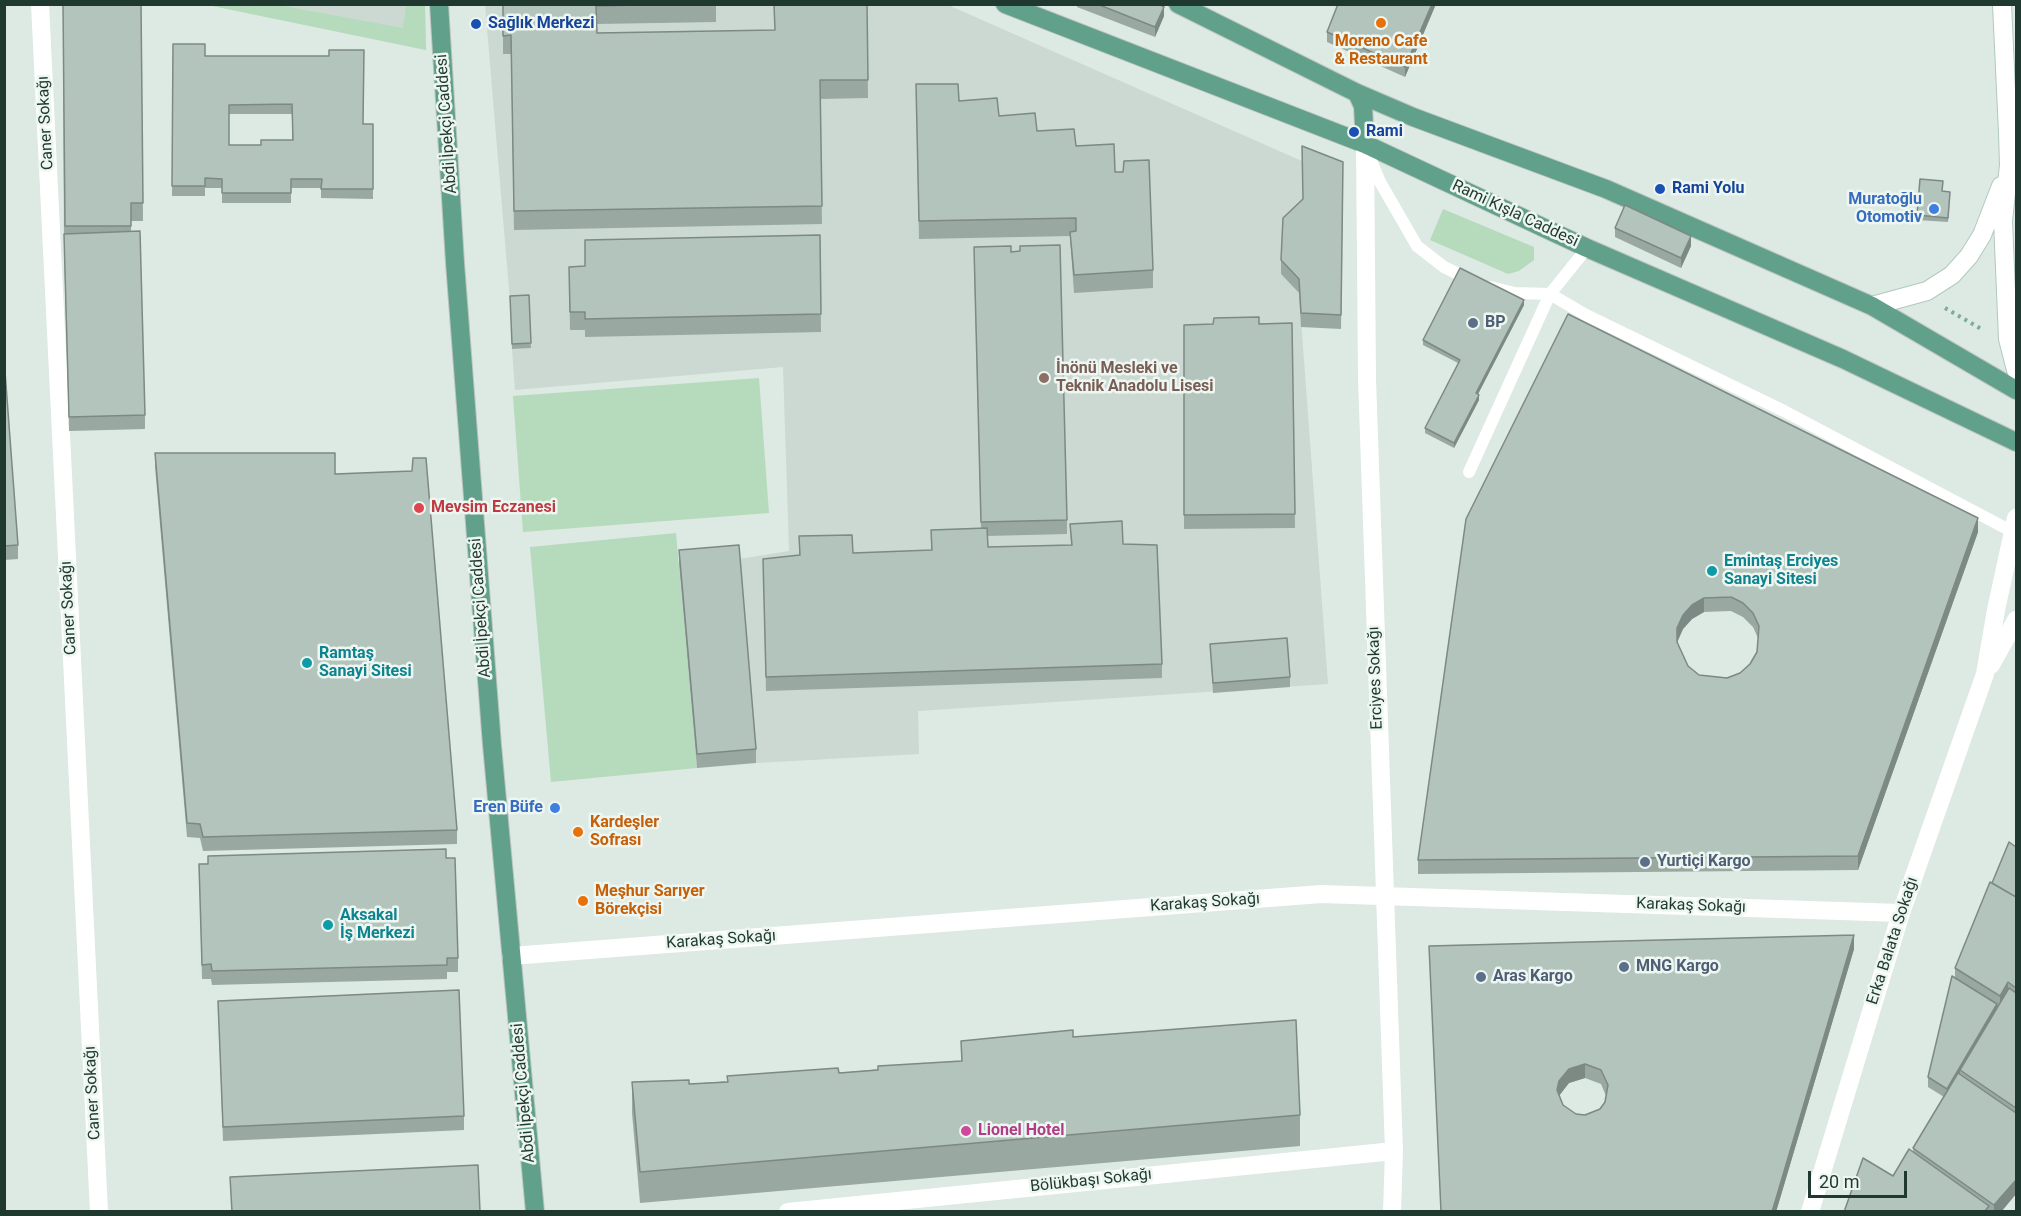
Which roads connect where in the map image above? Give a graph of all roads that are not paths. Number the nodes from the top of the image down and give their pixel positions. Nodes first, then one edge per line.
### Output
1 (40, 4) edge
2 (439, 4) edge
3 (1005, 4) edge
4 (1178, 4) edge
5 (2001, 4) edge
6 (1356, 93) junction
7 (1365, 144) junction
8 (2014, 168) edge
9 (1587, 248) junction
10 (1550, 294) junction
11 (1872, 306) junction
12 (2016, 370) edge
13 (2016, 390) edge
14 (2016, 442) edge
15 (1469, 472) dead end
16 (2015, 525) edge
17 (2016, 620) edge
18 (1985, 674) junction
19 (1383, 895) junction
20 (1901, 913) junction
21 (511, 957) junction
22 (1394, 1151) junction
23 (99, 1212) edge
24 (535, 1212) edge
25 (788, 1212) edge
26 (1392, 1212) edge
27 (1810, 1212) edge

1 - 23 street, Caner Sokağı
2 - 21 main road, Abdi İpekçi Caddesi
3 - 7 main road, Rami Kışla Caddesi
4 - 6 main road
5 - 8 street
6 - 7 main road
6 - 11 main road
7 - 9 main road, Rami Kışla Caddesi
7 - 10 lane
7 - 19 street, Erciyes Sokağı
8 - 11 street
8 - 12 street
9 - 10 lane
9 - 14 main road, Rami Kışla Caddesi
10 - 15 lane
10 - 16 lane
11 - 13 main road
16 - 18 street, Erka Balata Sokağı
17 - 18 street, Erka Balata Sokağı
18 - 20 street, Erka Balata Sokağı
19 - 20 street, Karakaş Sokağı
19 - 21 street, Karakaş Sokağı
19 - 22 street, Erciyes Sokağı
20 - 27 street, Erka Balata Sokağı
21 - 24 main road, Abdi İpekçi Caddesi
22 - 25 street, Bölükbaşı Sokağı
22 - 26 street, Erciyes Sokağı

